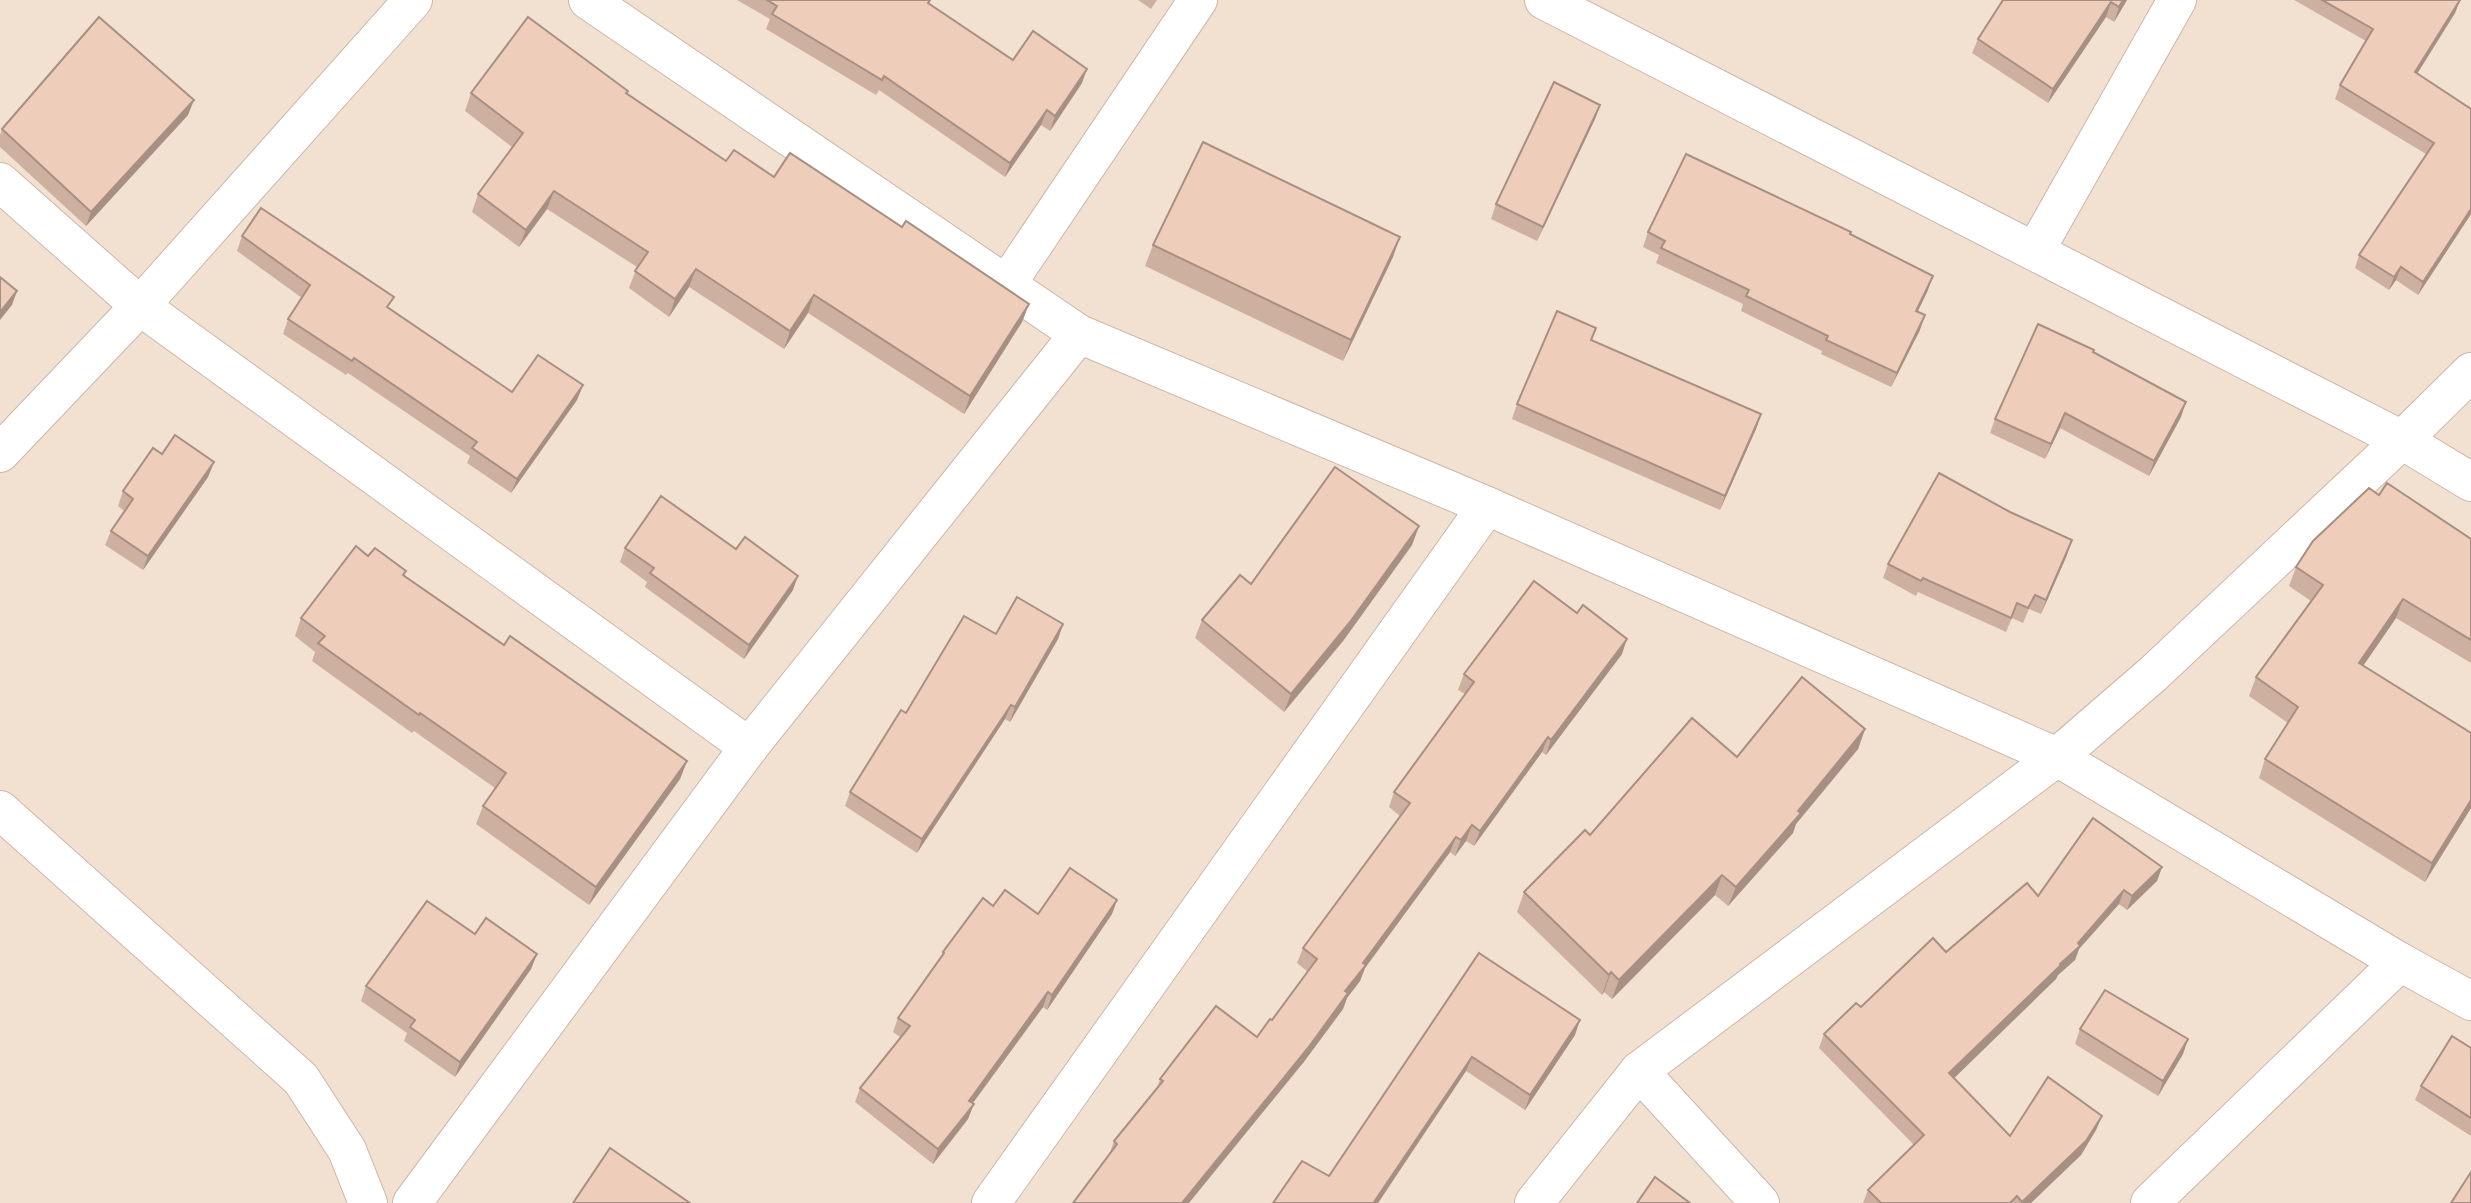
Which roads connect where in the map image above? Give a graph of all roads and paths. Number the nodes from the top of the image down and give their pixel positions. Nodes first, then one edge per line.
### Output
1 (412, 0) edge
2 (588, 0) edge
3 (1198, 0) edge
4 (1544, 0) edge
5 (2177, 0) edge
6 (0, 182) edge
7 (2035, 251) junction
8 (1006, 285) junction
9 (140, 306) junction
10 (1079, 334) junction
11 (2471, 372) edge
12 (2402, 440) junction
13 (0, 453) edge
14 (2471, 482) edge
15 (1487, 506) junction
16 (750, 747) junction
17 (2057, 757) junction
18 (0, 810) edge
19 (2400, 962) junction
20 (2471, 1001) edge
21 (1639, 1071) junction
22 (368, 1203) edge
23 (412, 1203) edge
24 (991, 1203) edge
25 (1534, 1203) edge
26 (1760, 1203) edge
27 (2150, 1203) edge

1 - 9 street
2 - 8 street
3 - 8 street
4 - 7 street
5 - 7 street
6 - 9 street
7 - 12 street
8 - 10 street
9 - 13 street
9 - 16 street
10 - 15 street
10 - 16 street
11 - 12 street
12 - 14 street
12 - 17 street
15 - 17 street
15 - 24 street
16 - 23 street
17 - 19 street
17 - 21 street
18 - 22 street
19 - 20 street
19 - 27 street
21 - 25 street
21 - 26 street

